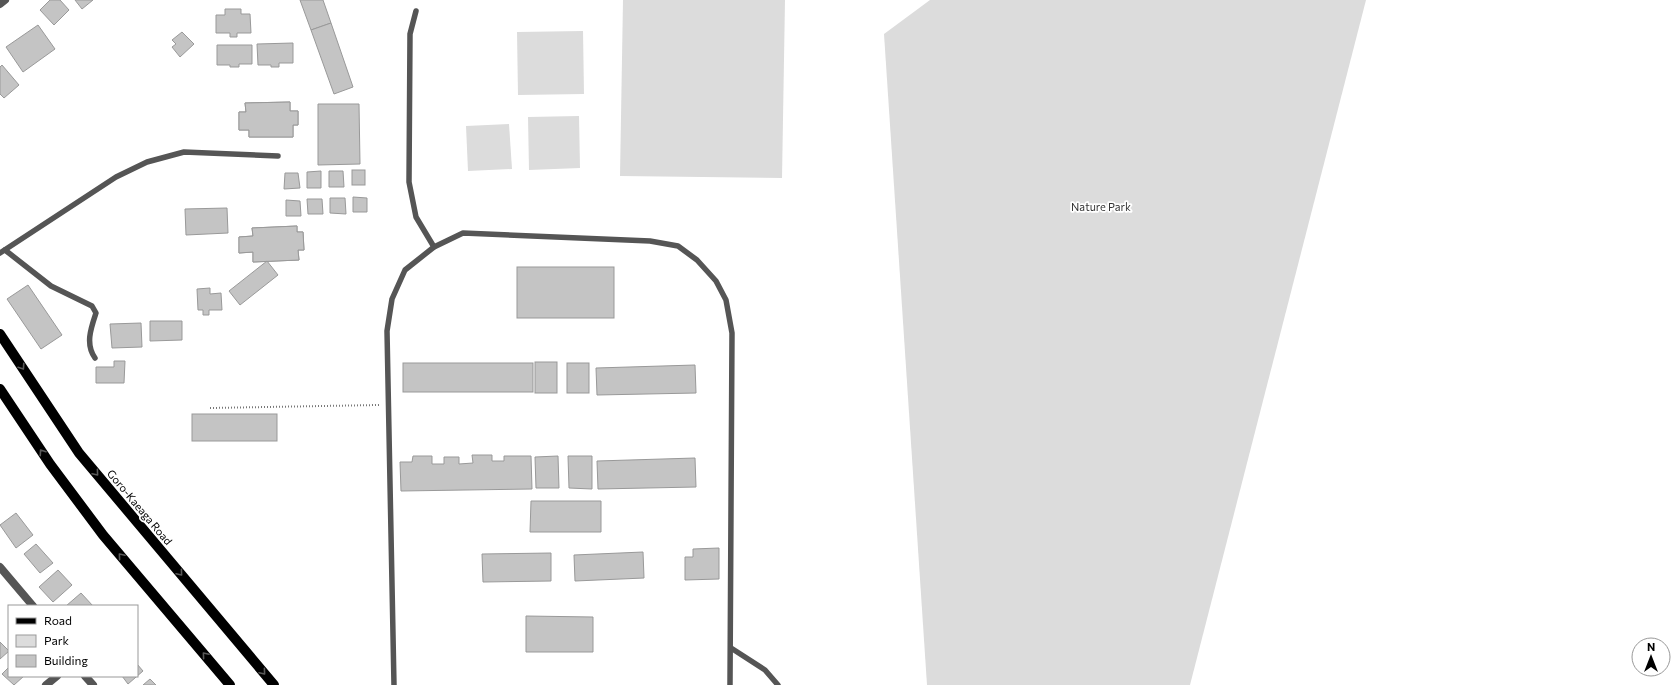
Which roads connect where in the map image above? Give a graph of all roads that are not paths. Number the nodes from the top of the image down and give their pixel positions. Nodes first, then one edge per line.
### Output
1 (5, 0) edge
2 (0, 4) edge
3 (416, 11) dead end
4 (278, 156) dead end
5 (434, 247) junction
6 (2, 252) edge
7 (0, 334) edge
8 (95, 358) dead end
9 (0, 389) edge
10 (0, 567) edge
11 (32, 605) edge
12 (731, 648) junction
13 (56, 677) edge
14 (86, 677) edge
15 (46, 685) edge
16 (93, 685) edge
17 (230, 685) edge
18 (274, 685) edge
19 (394, 685) edge
20 (730, 685) edge
21 (778, 685) edge

1 - 2 street
3 - 5 lane
4 - 6 lane
5 - 12 lane
5 - 19 lane
6 - 8 lane
7 -> 18 main road, Goro-Kaeaga Road
17 -> 9 main road
10 - 11 street
12 - 20 lane
12 - 21 lane
13 - 15 street
14 - 16 street

